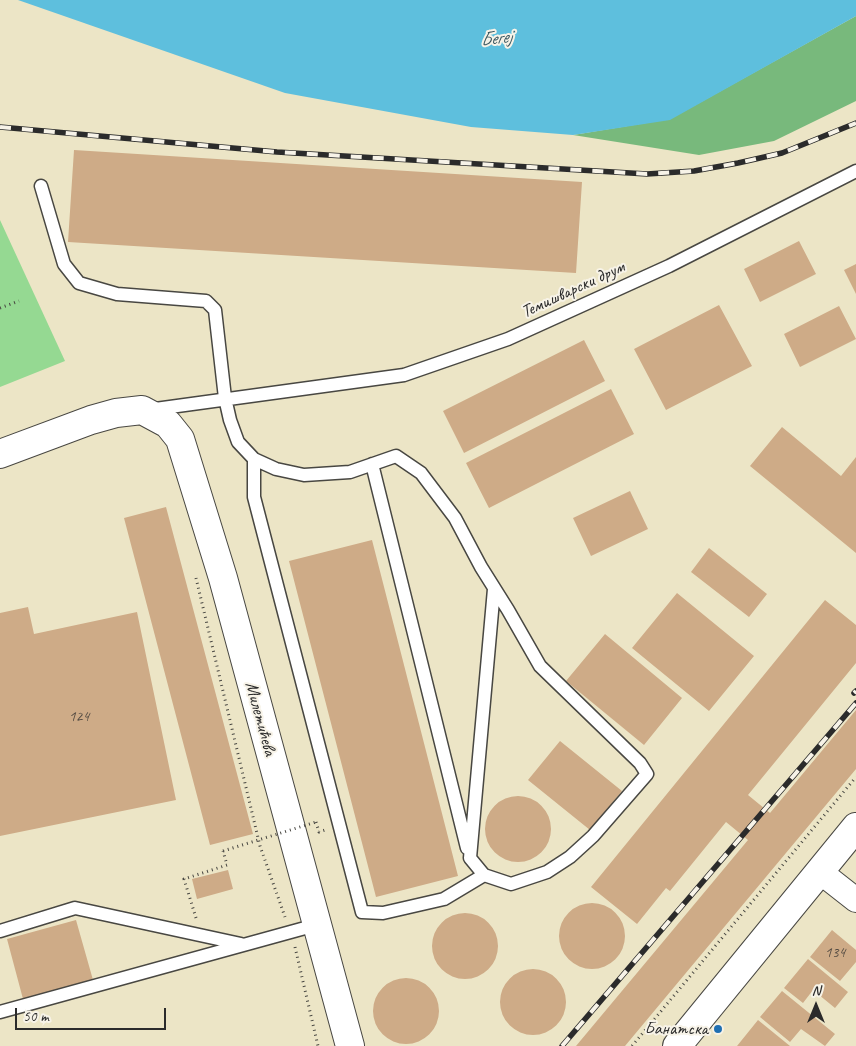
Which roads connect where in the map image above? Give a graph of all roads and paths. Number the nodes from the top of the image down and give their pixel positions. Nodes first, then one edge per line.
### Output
1 (856, 171) edge
2 (42, 186) dead end
3 (19, 301) dead end
4 (0, 308) edge
5 (225, 398) junction
6 (142, 410) junction
7 (0, 454) edge
8 (254, 459) junction
9 (372, 464) junction
10 (195, 574) dead end
11 (494, 589) junction
12 (856, 778) edge
13 (856, 827) edge
14 (319, 832) dead end
15 (470, 858) junction
16 (819, 871) junction
17 (484, 875) junction
18 (856, 900) edge
19 (303, 928) junction
20 (0, 931) edge
21 (201, 935) junction
22 (243, 944) junction
23 (0, 1012) edge
24 (318, 1046) edge
25 (350, 1046) edge
26 (632, 1046) edge
27 (677, 1046) edge

1 - 5 lane, Темишварски друм
2 - 5 lane
3 - 4 path
5 - 6 lane
5 - 8 lane
6 - 7 main road
6 - 19 main road, Милетићева
8 - 9 lane
8 - 17 lane
9 - 11 lane
9 - 15 lane
10 - 19 path
11 - 15 lane
11 - 17 lane
12 - 26 path
13 - 16 main road
14 - 21 path, bridge
15 - 17 lane
16 - 18 street
16 - 27 main road
19 - 22 lane
19 - 24 path
19 - 25 main road, Милетићева
20 - 21 lane
21 - 22 lane
22 - 23 lane

